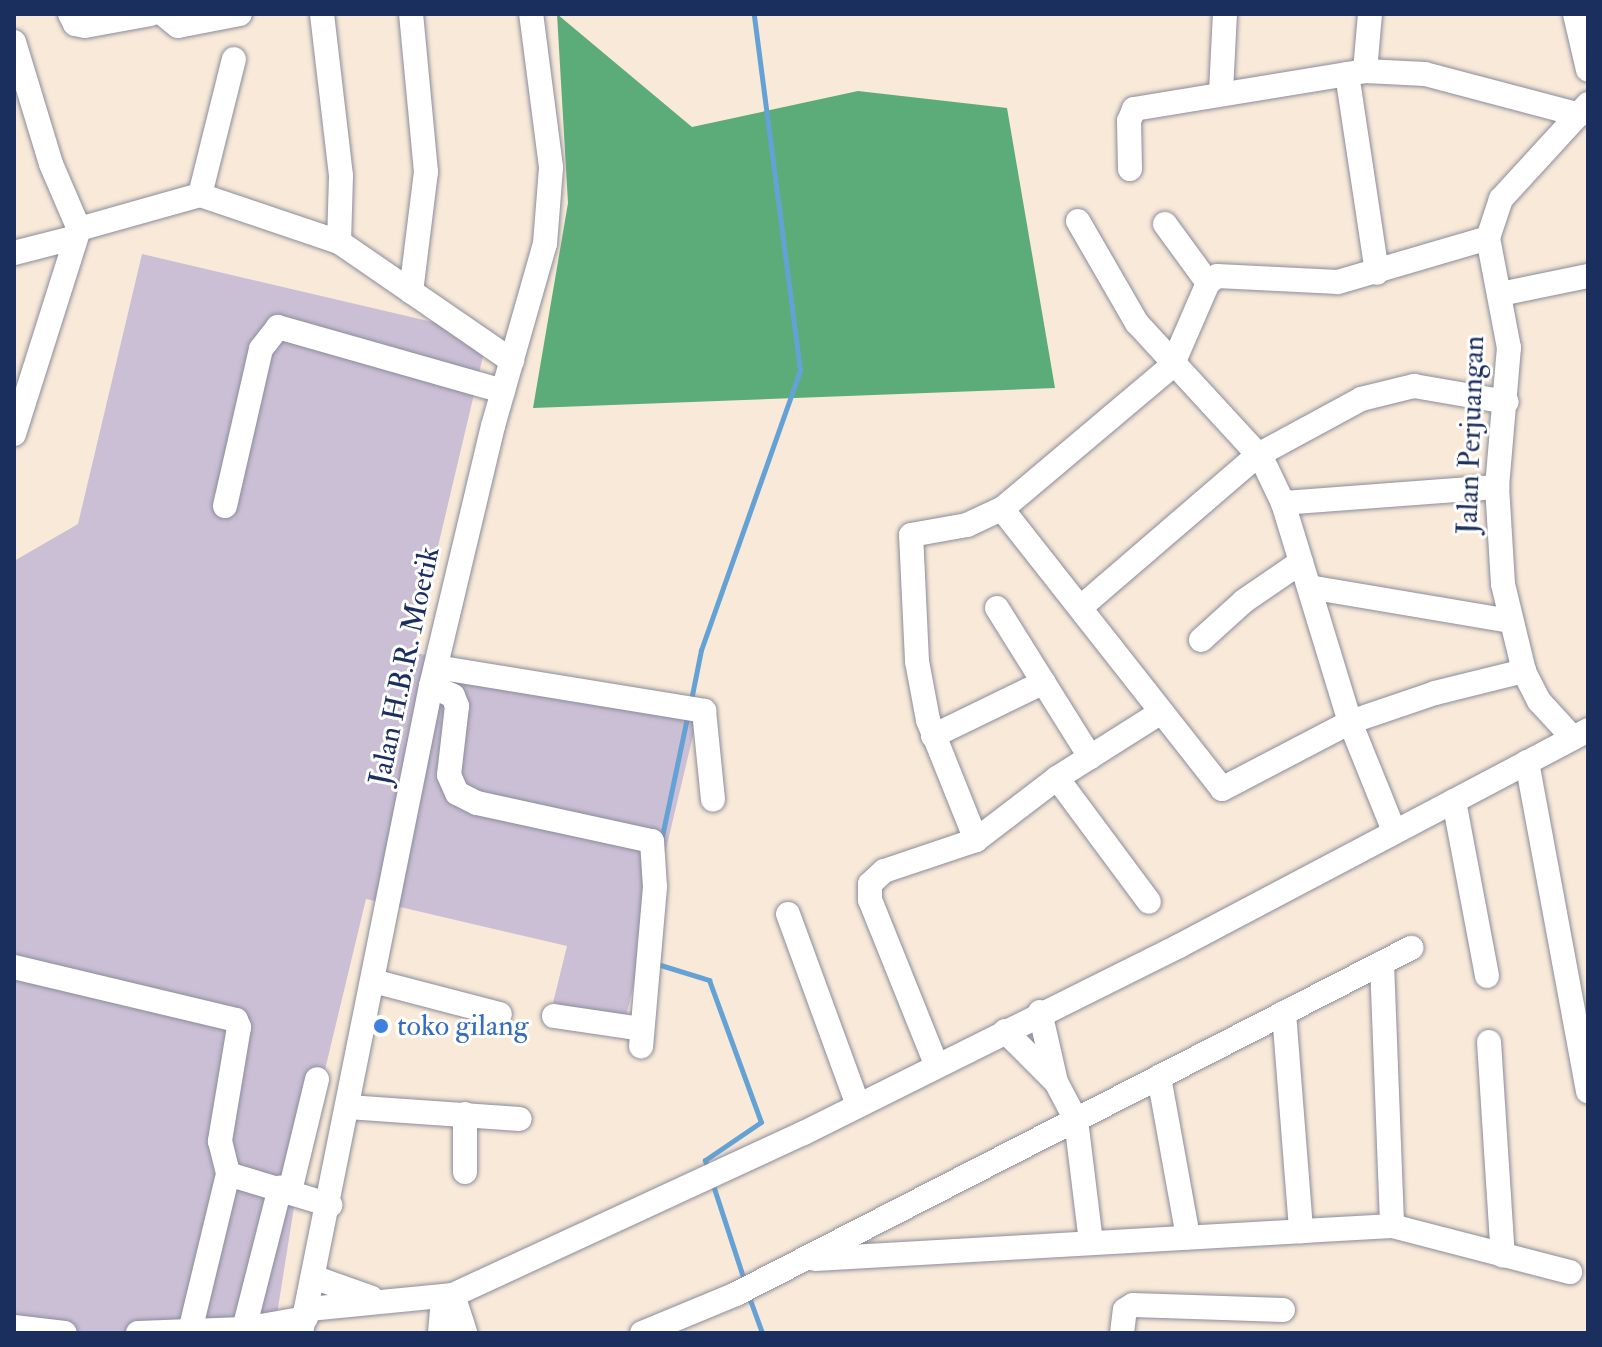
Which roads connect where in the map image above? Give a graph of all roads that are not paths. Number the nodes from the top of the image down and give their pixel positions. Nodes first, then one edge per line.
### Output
1 (70, 14) edge
2 (151, 14) edge
3 (163, 14) edge
4 (240, 14) edge
5 (322, 14) edge
6 (411, 14) edge
7 (531, 14) edge
8 (1225, 14) edge
9 (1370, 14) edge
10 (1575, 14) edge
11 (14, 42) edge
12 (234, 59) dead end
13 (1588, 70) edge
14 (1356, 73) junction
15 (1221, 92) junction
16 (1584, 110) edge
17 (24, 115) edge
18 (1130, 169) dead end
19 (200, 195) junction
20 (1078, 221) dead end
21 (1165, 224) dead end
22 (76, 234) junction
23 (1488, 238) junction
24 (339, 242) junction
25 (14, 253) edge
26 (1377, 273) junction
27 (1588, 276) edge
28 (1208, 283) junction
29 (411, 292) junction
30 (1500, 294) junction
31 (512, 361) junction
32 (1172, 366) junction
33 (503, 391) junction
34 (1507, 402) junction
35 (14, 434) edge
36 (1258, 455) junction
37 (1497, 487) junction
38 (1283, 503) junction
39 (225, 506) dead end
40 (1002, 509) junction
41 (1301, 562) junction
42 (1309, 587) junction
43 (1081, 607) junction
44 (997, 608) dead end
45 (1510, 621) junction
46 (1201, 640) dead end
47 (1524, 671) junction
48 (433, 676) junction
49 (1044, 682) junction
50 (1160, 713) junction
51 (1350, 722) junction
52 (1581, 734) edge
53 (933, 736) junction
54 (1090, 757) junction
55 (1527, 762) junction
56 (1057, 778) junction
57 (713, 800) dead end
58 (1454, 801) junction
59 (1394, 831) junction
60 (976, 840) junction
61 (1149, 902) dead end
62 (788, 914) dead end
63 (1411, 948) dead end
64 (1382, 963) junction
65 (14, 967) edge
66 (1487, 976) dead end
67 (373, 981) junction
68 (1040, 1012) junction
69 (1284, 1013) junction
70 (500, 1014) dead end
71 (554, 1016) dead end
72 (1005, 1031) junction
73 (1489, 1042) dead end
74 (1585, 1052) edge
75 (936, 1064) junction
76 (1159, 1077) junction
77 (317, 1079) dead end
78 (1056, 1082) junction
79 (1588, 1091) edge
80 (858, 1105) junction
81 (348, 1107) junction
82 (465, 1114) junction
83 (520, 1119) dead end
84 (1076, 1120) junction
85 (465, 1172) dead end
86 (228, 1174) junction
87 (285, 1190) junction
88 (330, 1205) junction
89 (1392, 1226) junction
90 (1301, 1231) junction
91 (1188, 1237) junction
92 (1091, 1243) junction
93 (1503, 1256) junction
94 (804, 1259) junction
95 (1570, 1272) dead end
96 (316, 1278) junction
97 (448, 1296) junction
98 (374, 1299) junction
99 (1283, 1310) dead end
100 (305, 1320) edge
101 (1246, 1321) edge
102 (14, 1327) edge
103 (244, 1329) junction
104 (190, 1331) junction
105 (65, 1333) edge
106 (138, 1333) edge
107 (440, 1333) edge
108 (465, 1333) edge
109 (642, 1333) edge
110 (1122, 1333) edge

1 - 2 street
3 - 4 street
5 - 24 street
6 - 29 street
7 - 31 street, Jalan H.B.R. Moetik
8 - 15 street
9 - 14 street
10 - 13 street
11 - 17 street
12 - 19 street
14 - 15 street
14 - 16 street
14 - 26 street
15 - 18 street
16 - 23 street
17 - 22 street
19 - 22 street
19 - 24 street
20 - 32 street
21 - 28 street
22 - 25 street
22 - 35 street
23 - 26 street
23 - 30 street, Jalan Perjuangan
24 - 29 street
26 - 28 street
27 - 30 street
28 - 32 street
29 - 31 street
30 - 34 street, Jalan Perjuangan
31 - 33 street, Jalan H.B.R. Moetik
32 - 36 street
32 - 40 street
33 - 39 street
33 - 48 street, Jalan H.B.R. Moetik
34 - 36 street
34 - 37 street, Jalan Perjuangan
36 - 38 street
36 - 43 street
37 - 38 street
37 - 45 street, Jalan Perjuangan
38 - 41 street
40 - 43 street
40 - 53 street
41 - 42 street
41 - 46 street
42 - 45 street
42 - 51 street
43 - 50 street
44 - 49 street
45 - 47 street, Jalan Perjuangan
47 - 51 street
47 - 52 street, Jalan Perjuangan
48 - 57 street
48 - 67 street, Jalan H.B.R. Moetik
48 - 71 street
49 - 53 street
49 - 54 street
50 - 51 street
50 - 54 street
51 - 59 street
52 - 55 street
53 - 60 street
54 - 56 street
55 - 58 street
55 - 74 street
56 - 60 street
56 - 61 street
58 - 59 street
58 - 66 street
59 - 68 street
60 - 75 street
62 - 80 street
63 - 64 street
64 - 69 street
64 - 89 street
65 - 86 street
67 - 70 street
67 - 81 street, Jalan H.B.R. Moetik
68 - 72 street
68 - 78 street
69 - 76 street
69 - 90 street
72 - 75 street
72 - 78 street
73 - 93 street
74 - 79 street
75 - 80 street
76 - 84 street
76 - 91 street
77 - 87 street
78 - 84 street
80 - 97 street
81 - 82 street
81 - 88 street, Jalan H.B.R. Moetik
82 - 83 street
82 - 85 street
84 - 92 street
84 - 94 street
86 - 87 street
86 - 104 street
87 - 88 street
87 - 103 street
88 - 96 street, Jalan H.B.R. Moetik
89 - 90 street
89 - 93 street
90 - 91 street
91 - 92 street
92 - 94 street
93 - 95 street
94 - 109 street
96 - 98 street
96 - 100 street, Jalan H.B.R. Moetik
97 - 98 street
97 - 107 street
97 - 108 street
98 - 100 street
99 - 101 street
100 - 103 street
101 - 110 street
102 - 105 street
103 - 104 street
104 - 106 street

